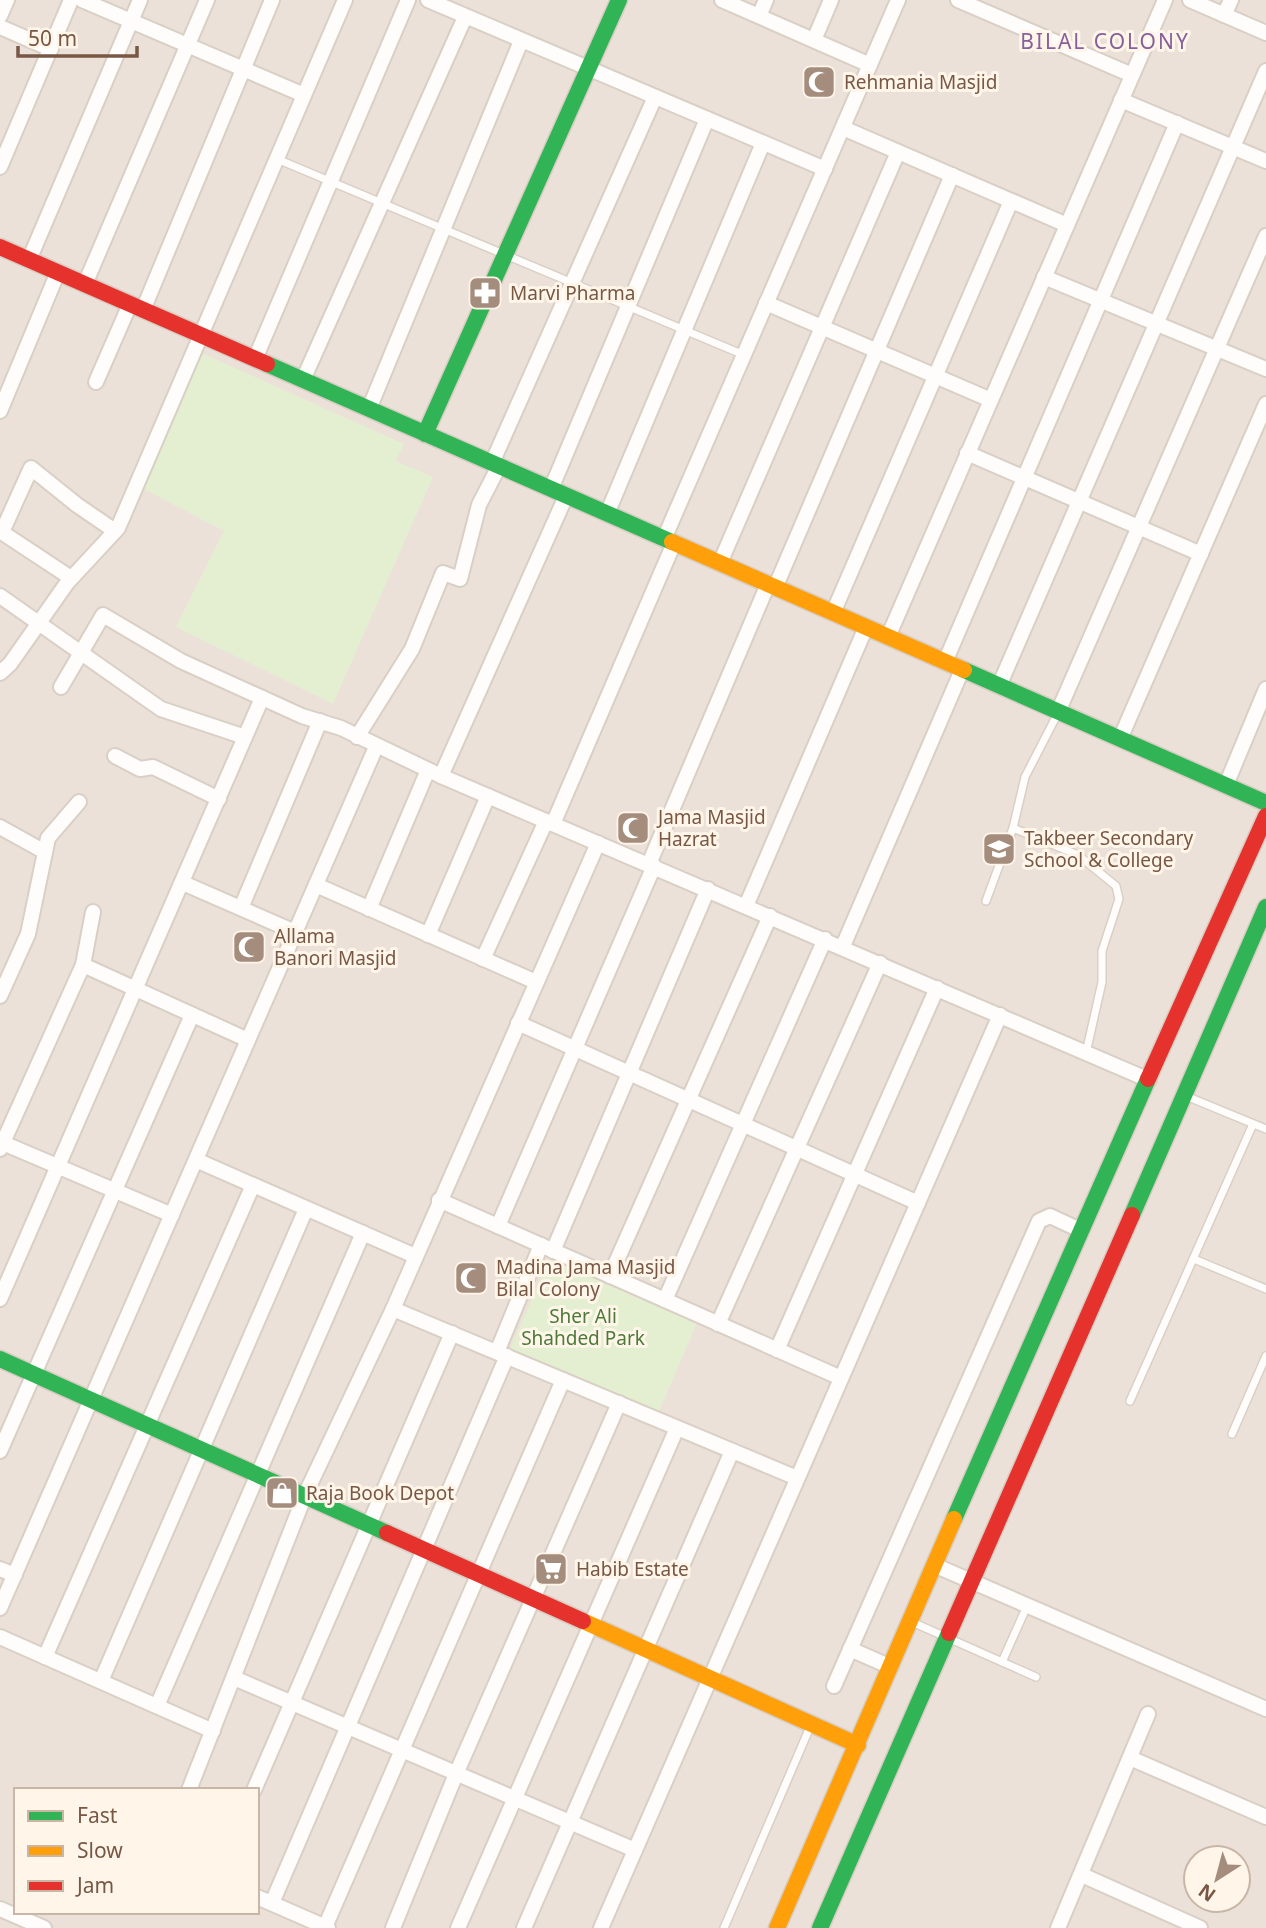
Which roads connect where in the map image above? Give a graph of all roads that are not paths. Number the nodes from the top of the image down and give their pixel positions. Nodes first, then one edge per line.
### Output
1 (7, 0) edge
2 (71, 0) edge
3 (82, 0) edge
4 (140, 0) edge
5 (207, 0) edge
6 (272, 0) edge
7 (345, 0) edge
8 (408, 0) edge
9 (428, 0) edge
10 (620, 0) edge
11 (722, 0) edge
12 (766, 0) edge
13 (831, 0) edge
14 (898, 0) edge
15 (958, 0) edge
16 (1165, 0) edge
17 (1190, 0) edge
18 (1231, 0) edge
19 (460, 10) edge
20 (1224, 15) junction
21 (0, 16) edge
22 (759, 16) junction
23 (131, 21) junction
24 (0, 27) edge
25 (1266, 33) edge
26 (814, 40) junction
27 (521, 41) junction
28 (188, 45) junction
29 (51, 49) junction
30 (870, 65) junction
31 (243, 69) junction
32 (589, 69) junction
33 (1266, 71) edge
34 (1132, 75) junction
35 (304, 95) junction
36 (655, 97) junction
37 (1121, 100) junction
38 (707, 119) junction
39 (1177, 123) junction
40 (843, 128) junction
41 (763, 143) junction
42 (1233, 147) junction
43 (898, 152) junction
44 (277, 159) junction
45 (1266, 161) edge
46 (0, 167) edge
47 (825, 169) junction
48 (952, 175) junction
49 (330, 182) junction
50 (1011, 201) junction
51 (382, 203) junction
52 (1067, 225) junction
53 (443, 229) junction
54 (1266, 236) edge
55 (0, 247) edge
56 (507, 256) junction
57 (29, 260) junction
58 (58, 272) junction
59 (1044, 277) junction
60 (572, 283) junction
61 (85, 285) junction
62 (1100, 300) junction
63 (766, 303) junction
64 (628, 306) junction
65 (136, 307) junction
66 (1157, 324) junction
67 (822, 327) junction
68 (685, 330) junction
69 (201, 335) junction
70 (1217, 349) junction
71 (877, 351) junction
72 (744, 355) junction
73 (255, 359) junction
74 (1266, 369) edge
75 (936, 376) junction
76 (303, 380) junction
77 (96, 382) dead end
78 (990, 400) junction
79 (1266, 404) edge
80 (369, 409) junction
81 (0, 411) edge
82 (425, 434) junction
83 (967, 453) junction
84 (495, 465) junction
85 (1024, 477) junction
86 (551, 489) junction
87 (566, 496) junction
88 (1080, 501) junction
89 (607, 514) junction
90 (1139, 527) junction
91 (1, 531) edge
92 (115, 531) junction
93 (669, 541) junction
94 (1201, 554) junction
95 (720, 564) junction
96 (71, 578) junction
97 (771, 586) junction
98 (0, 596) edge
99 (833, 613) junction
100 (39, 623) junction
101 (866, 627) junction
102 (887, 637) junction
103 (82, 653) junction
104 (945, 662) junction
105 (962, 670) junction
106 (0, 673) edge
107 (999, 686) junction
108 (61, 687) dead end
109 (1266, 689) edge
110 (262, 698) junction
111 (1058, 712) junction
112 (320, 722) junction
113 (245, 737) junction
114 (357, 737) junction
115 (1120, 739) junction
116 (376, 747) junction
117 (115, 756) dead end
118 (434, 773) junction
119 (1226, 785) junction
120 (488, 796) junction
121 (219, 799) junction
122 (79, 802) dead end
123 (1266, 803) edge
124 (1266, 816) edge
125 (549, 822) junction
126 (1013, 828) junction
127 (1, 830) edge
128 (598, 843) junction
129 (45, 852) junction
130 (651, 865) junction
131 (183, 883) junction
132 (316, 886) junction
133 (708, 889) junction
134 (986, 901) dead end
135 (746, 906) junction
136 (1266, 907) edge
137 (241, 908) junction
138 (369, 909) junction
139 (93, 912) dead end
140 (771, 916) junction
141 (295, 932) junction
142 (428, 935) junction
143 (825, 939) junction
144 (843, 946) junction
145 (483, 958) junction
146 (880, 963) junction
147 (83, 965) junction
148 (536, 982) junction
149 (937, 988) junction
150 (138, 990) junction
151 (0, 996) edge
152 (192, 1015) junction
153 (1000, 1015) junction
154 (518, 1023) junction
155 (248, 1040) junction
156 (575, 1049) junction
157 (1086, 1053) junction
158 (629, 1073) junction
159 (1149, 1080) junction
160 (1184, 1095) junction
161 (688, 1100) junction
162 (1253, 1124) junction
163 (743, 1125) junction
164 (1266, 1129) edge
165 (1, 1146) edge
166 (797, 1149) junction
167 (196, 1160) junction
168 (59, 1167) junction
169 (855, 1175) junction
170 (253, 1185) junction
171 (115, 1191) junction
172 (439, 1200) junction
173 (918, 1203) junction
174 (306, 1209) junction
175 (172, 1214) junction
176 (498, 1226) junction
177 (1075, 1228) junction
178 (363, 1233) junction
179 (547, 1248) junction
180 (415, 1256) junction
181 (1194, 1259) junction
182 (610, 1276) junction
183 (1266, 1289) edge
184 (0, 1299) edge
185 (665, 1300) junction
186 (393, 1309) junction
187 (718, 1324) junction
188 (452, 1333) junction
189 (777, 1350) junction
190 (502, 1354) junction
191 (1266, 1356) edge
192 (0, 1359) edge
193 (34, 1374) junction
194 (841, 1378) junction
195 (563, 1380) junction
196 (91, 1400) junction
197 (1130, 1401) dead end
198 (619, 1403) junction
199 (149, 1425) junction
200 (677, 1427) junction
201 (1232, 1434) dead end
202 (202, 1449) junction
203 (0, 1451) edge
204 (732, 1451) junction
205 (259, 1474) junction
206 (797, 1478) junction
207 (305, 1495) junction
208 (370, 1525) junction
209 (422, 1548) junction
210 (934, 1565) junction
211 (0, 1569) edge
212 (478, 1574) junction
213 (15, 1575) junction
214 (970, 1581) junction
215 (534, 1600) junction
216 (1027, 1606) junction
217 (0, 1608) edge
218 (911, 1621) junction
219 (589, 1625) junction
220 (0, 1637) edge
221 (946, 1637) junction
222 (645, 1650) junction
223 (862, 1654) junction
224 (46, 1657) junction
225 (1002, 1662) junction
226 (891, 1667) junction
227 (1036, 1677) dead end
228 (234, 1678) junction
229 (708, 1680) junction
230 (101, 1681) junction
231 (834, 1686) dead end
232 (291, 1702) junction
233 (157, 1706) junction
234 (1266, 1709) edge
235 (1148, 1714) dead end
236 (346, 1726) junction
237 (810, 1726) junction
238 (213, 1731) junction
239 (859, 1745) junction
240 (402, 1750) junction
241 (1130, 1758) junction
242 (456, 1773) junction
243 (190, 1788) edge
244 (255, 1788) edge
245 (514, 1798) junction
246 (1266, 1817) edge
247 (571, 1823) junction
248 (635, 1850) junction
249 (1082, 1875) junction
250 (259, 1898) edge
251 (272, 1903) junction
252 (0, 1909) edge
253 (327, 1927) edge
254 (44, 1928) edge
255 (393, 1928) edge
256 (458, 1928) edge
257 (524, 1928) edge
258 (601, 1928) edge
259 (724, 1928) edge
260 (777, 1928) edge
261 (820, 1928) edge
262 (1058, 1928) edge
263 (1200, 1928) edge

1 - 21 street
2 - 29 street
3 - 23 street
4 - 23 street
5 - 28 street
6 - 31 street
7 - 35 street
8 - 49 street
9 - 19 street
10 - 32 street
11 - 22 street
12 - 22 street
13 - 26 street
14 - 30 street
15 - 34 street
16 - 34 street
17 - 20 street
18 - 20 street
19 - 27 street
19 - 51 street
20 - 25 street
22 - 26 street
23 - 28 street
23 - 57 street
24 - 29 street
26 - 30 street
27 - 32 street
27 - 53 street
28 - 31 street
28 - 61 street
29 - 46 street
30 - 40 street
31 - 35 street
31 - 65 street
32 - 36 street
32 - 56 street
33 - 42 street
34 - 37 street
35 - 44 street
36 - 38 street
36 - 60 street
37 - 39 street
37 - 52 street
38 - 41 street
38 - 64 street
39 - 42 street
39 - 62 street
40 - 43 street
40 - 47 street
41 - 47 street
41 - 68 street
42 - 45 street
42 - 66 street
43 - 48 street
43 - 67 street
44 - 49 lane
44 - 69 street
47 - 63 street
48 - 50 street
48 - 71 street
49 - 51 lane
49 - 73 street
50 - 52 street
50 - 75 street
51 - 53 lane
51 - 76 street
52 - 59 street
53 - 56 lane
53 - 80 street
54 - 70 street
55 - 57 street
56 - 60 lane
56 - 82 street
57 - 58 street
58 - 61 street
58 - 81 street
59 - 62 street
59 - 78 street
60 - 64 lane
60 - 84 street
61 - 65 street
62 - 66 street
62 - 85 street
63 - 67 street
63 - 72 street
64 - 68 lane
64 - 86 street
65 - 69 street
65 - 77 street
66 - 70 street
66 - 88 street
67 - 71 street
67 - 95 street
68 - 72 lane
68 - 89 street
69 - 73 street
69 - 92 street
70 - 74 street
70 - 90 street
71 - 75 street
71 - 97 street
72 - 93 street
73 - 76 street
75 - 78 street
75 - 99 street
76 - 80 street
78 - 83 street
79 - 94 street
80 - 82 street
82 - 84 street
83 - 85 street
83 - 102 street
84 - 86 street
84 - 114 street
85 - 88 street
85 - 104 street
86 - 87 street
87 - 89 street
87 - 118 street
88 - 90 street
88 - 107 street
89 - 93 street
90 - 94 street
90 - 111 street
91 - 92 street
91 - 96 street
92 - 96 street
93 - 95 street
93 - 125 street
94 - 115 street
95 - 97 street
96 - 100 street
97 - 99 street
97 - 130 street
98 - 100 street
99 - 101 street
100 - 103 street
100 - 106 street
101 - 102 street
101 - 135 street
102 - 104 street
103 - 108 street
103 - 110 street
103 - 113 street
104 - 105 street
105 - 107 street
105 - 144 street
107 - 111 street
109 - 119 street
110 - 112 street
110 - 113 street
111 - 115 street
111 - 126 lane
112 - 114 street
112 - 137 street
113 - 121 street
114 - 116 street
115 - 119 street
116 - 118 street
116 - 132 street
117 - 121 street
118 - 120 street
118 - 138 street
119 - 123 street
120 - 125 street
120 - 142 street
121 - 131 street
122 - 129 street
124 - 159 street
125 - 128 street
125 - 145 street
126 - 134 lane
126 - 157 lane
127 - 129 street
128 - 130 street
128 - 148 street
129 - 151 street
130 - 133 street
130 - 156 street
131 - 137 street
131 - 150 street
132 - 138 street
132 - 141 street
133 - 135 street
133 - 158 street
135 - 140 street
136 - 160 street
137 - 141 street
138 - 142 street
139 - 147 street
140 - 143 street
140 - 161 street
141 - 155 street
142 - 145 street
143 - 144 street
143 - 163 street
144 - 146 street
145 - 148 street
146 - 149 street
146 - 166 street
147 - 150 street
147 - 165 street
148 - 154 street
149 - 153 street
149 - 169 street
150 - 152 street
150 - 168 street
152 - 155 street
152 - 171 street
153 - 157 street
153 - 173 street
154 - 156 street
154 - 172 street
155 - 167 street
156 - 158 street
156 - 176 street
157 - 159 street
158 - 161 street
158 - 179 street
159 - 177 street
160 - 162 lane
160 - 214 street
161 - 163 street
161 - 182 street
162 - 164 lane
162 - 181 lane
163 - 166 street
163 - 185 street
165 - 168 street
166 - 169 street
166 - 187 street
167 - 170 street
167 - 175 street
168 - 171 street
168 - 184 street
169 - 173 street
169 - 189 street
170 - 174 street
170 - 199 street
171 - 175 street
171 - 193 street
172 - 176 street
172 - 180 street
173 - 194 street
174 - 178 street
174 - 202 street
175 - 196 street
176 - 179 street
177 - 210 street
177 - 223 street
178 - 180 street
178 - 205 street
179 - 182 street
179 - 190 street
180 - 186 street
181 - 183 lane
181 - 197 lane
182 - 185 street
185 - 187 street
186 - 188 street
186 - 207 street
187 - 189 street
188 - 190 street
188 - 208 street
189 - 194 street
190 - 195 street
190 - 209 street
191 - 201 lane
192 - 193 street
193 - 196 street
193 - 203 street
194 - 206 street
195 - 198 street
195 - 212 street
196 - 199 street
196 - 213 street
198 - 200 street
198 - 215 street
199 - 202 street
199 - 224 street
200 - 204 street
200 - 219 street
202 - 205 street
202 - 230 street
204 - 206 street
204 - 222 street
205 - 207 street
205 - 233 street
206 - 229 street
207 - 208 street
207 - 228 street
208 - 209 street
208 - 232 street
209 - 212 street
209 - 236 street
210 - 214 street
210 - 218 street
211 - 213 street
212 - 215 street
212 - 240 street
213 - 217 street
214 - 216 street
214 - 221 street
215 - 219 street
215 - 242 street
216 - 225 lane
216 - 234 street
218 - 221 lane
218 - 226 street
219 - 222 street
219 - 245 street
220 - 224 street
221 - 225 lane
221 - 261 street
222 - 229 street
222 - 247 street
223 - 226 street
223 - 231 street
224 - 230 street
225 - 227 lane
226 - 239 street
228 - 232 street
228 - 238 street
229 - 237 street
229 - 248 street
230 - 233 street
232 - 236 street
232 - 244 street
233 - 238 street
235 - 241 street
236 - 240 street
236 - 251 street
237 - 239 street
237 - 259 lane
238 - 243 street
239 - 260 street
240 - 242 street
240 - 253 street
241 - 246 street
241 - 249 street
242 - 245 street
242 - 255 street
245 - 247 street
245 - 256 street
247 - 248 street
247 - 257 street
248 - 258 street
249 - 262 street
249 - 263 street
250 - 251 street
251 - 253 street
252 - 254 street

